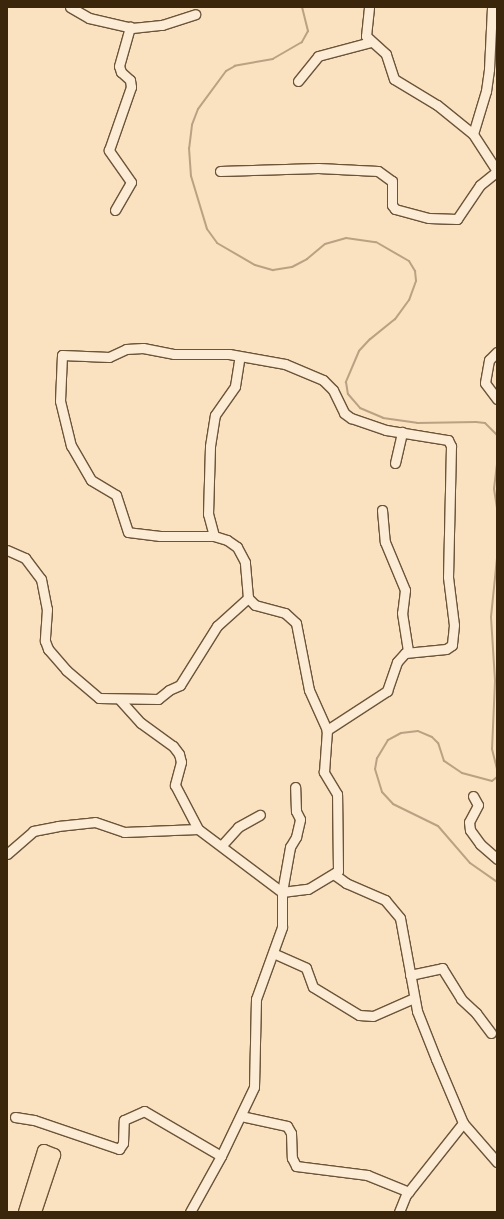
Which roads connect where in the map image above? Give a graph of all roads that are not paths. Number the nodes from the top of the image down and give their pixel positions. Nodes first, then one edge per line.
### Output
1 (70, 7) edge
2 (370, 7) edge
3 (492, 7) edge
4 (195, 14) dead end
5 (130, 27) junction
6 (371, 42) junction
7 (298, 81) dead end
8 (473, 134) junction
9 (220, 171) dead end
10 (115, 210) dead end
11 (497, 352) edge
12 (240, 356) junction
13 (497, 399) edge
14 (402, 432) junction
15 (395, 463) dead end
16 (382, 510) dead end
17 (214, 536) junction
18 (7, 550) edge
19 (248, 598) junction
20 (408, 652) junction
21 (120, 700) junction
22 (327, 730) junction
23 (295, 787) dead end
24 (473, 796) dead end
25 (260, 815) dead end
26 (198, 829) junction
27 (222, 846) junction
28 (7, 854) edge
29 (497, 859) edge
30 (335, 875) junction
31 (282, 892) junction
32 (273, 953) junction
33 (410, 975) junction
34 (414, 998) junction
35 (491, 1033) dead end
36 (241, 1116) junction
37 (15, 1117) dead end
38 (463, 1124) junction
39 (221, 1156) junction
40 (497, 1162) edge
41 (409, 1192) junction
42 (25, 1212) edge
43 (35, 1212) edge
44 (190, 1212) edge
45 (399, 1212) edge

1 - 5 street
2 - 6 street
3 - 8 street
4 - 5 street
5 - 10 street
6 - 7 street
6 - 8 street
8 - 9 street
11 - 13 street
12 - 14 street
12 - 17 street
12 - 17 street
14 - 15 street
14 - 20 street
16 - 20 street
17 - 19 street
18 - 21 street
19 - 21 street
19 - 22 street
20 - 22 street
21 - 26 street
22 - 30 street
23 - 31 street
24 - 29 street
25 - 27 street
26 - 27 street
26 - 28 street
27 - 31 street
30 - 31 street
30 - 33 street
31 - 32 street
32 - 34 street
32 - 36 street
33 - 34 street
33 - 35 street
34 - 38 street
36 - 39 street
36 - 41 street
37 - 39 street
38 - 40 street
38 - 41 street
39 - 44 street
41 - 45 street
42 - 43 main road

